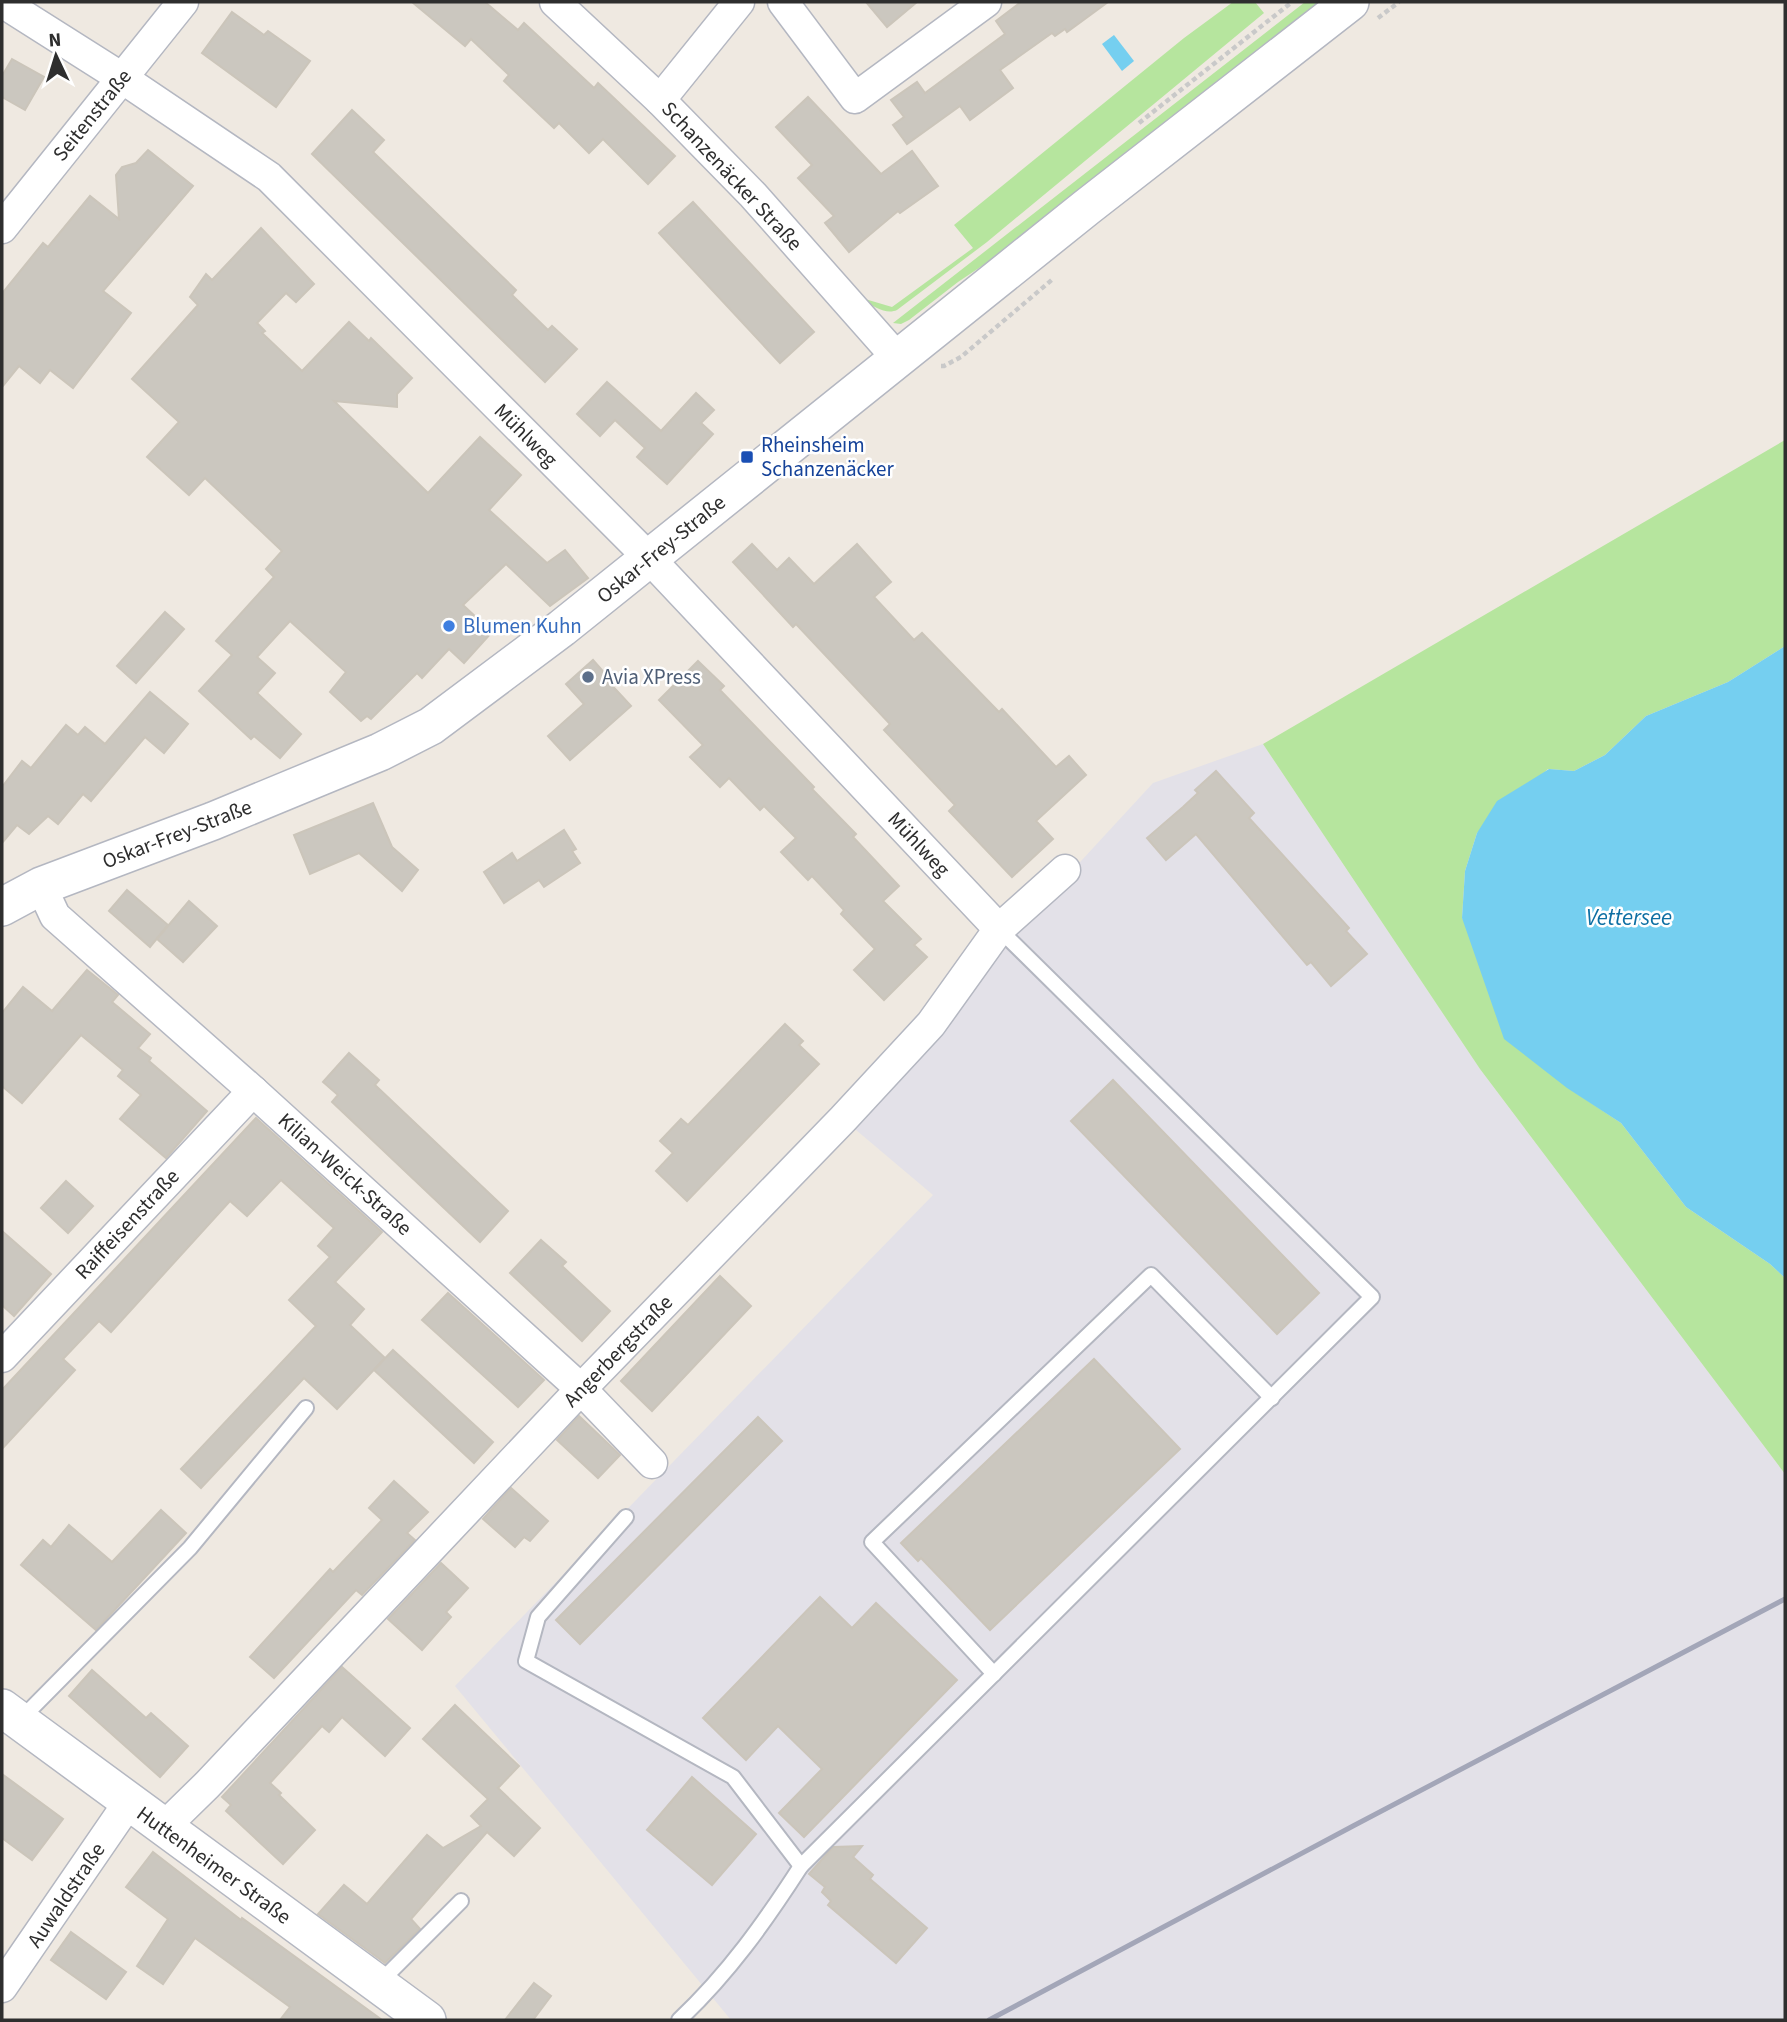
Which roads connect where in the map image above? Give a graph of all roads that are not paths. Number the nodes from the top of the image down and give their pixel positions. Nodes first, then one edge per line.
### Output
1 (2, 2) edge
2 (183, 2) edge
3 (555, 2) edge
4 (739, 2) edge
5 (783, 2) edge
6 (986, 2) edge
7 (1350, 2) edge
8 (122, 78) junction
9 (660, 100) junction
10 (2, 228) edge
11 (899, 360) junction
12 (649, 558) junction
13 (1065, 870) dead end
14 (41, 886) junction
15 (2, 907) edge
16 (999, 929) junction
17 (253, 1091) junction
18 (2, 1357) edge
19 (581, 1390) junction
20 (1272, 1398) junction
21 (306, 1408) dead end
22 (652, 1463) dead end
23 (626, 1517) dead end
24 (994, 1674) junction
25 (11, 1715) edge
26 (129, 1802) junction
27 (164, 1827) junction
28 (801, 1866) junction
29 (461, 1900) dead end
30 (6, 1974) edge
31 (378, 1984) junction
32 (427, 2020) edge
33 (679, 2020) edge

1 - 8 street, Mühlweg
2 - 8 street, Seitenstraße
3 - 9 street, Schanzenäcker Straße
4 - 9 street
5 - 6 street
7 - 11 street, Oskar-Frey-Straße
8 - 10 street, Seitenstraße
8 - 12 street, Mühlweg
9 - 11 street, Schanzenäcker Straße
11 - 12 street, Oskar-Frey-Straße
12 - 14 street, Oskar-Frey-Straße
12 - 16 street, Mühlweg
13 - 16 street, Angerbergstraße
14 - 15 street, Oskar-Frey-Straße
14 - 17 street, Kilian-Weick-Straße
16 - 19 street, Angerbergstraße
16 - 20 lane
17 - 18 street, Raiffeisenstraße
17 - 19 street, Kilian-Weick-Straße
19 - 22 street, Kilian-Weick-Straße
19 - 27 street, Angerbergstraße
20 - 24 lane
20 - 24 lane
21 - 25 lane
23 - 28 lane
24 - 28 lane
25 - 26 street, Huttenheimer Straße
26 - 27 street, Huttenheimer Straße
26 - 30 street, Auwaldstraße
27 - 31 street, Huttenheimer Straße
28 - 33 lane
29 - 31 lane
31 - 32 street, Huttenheimer Straße

